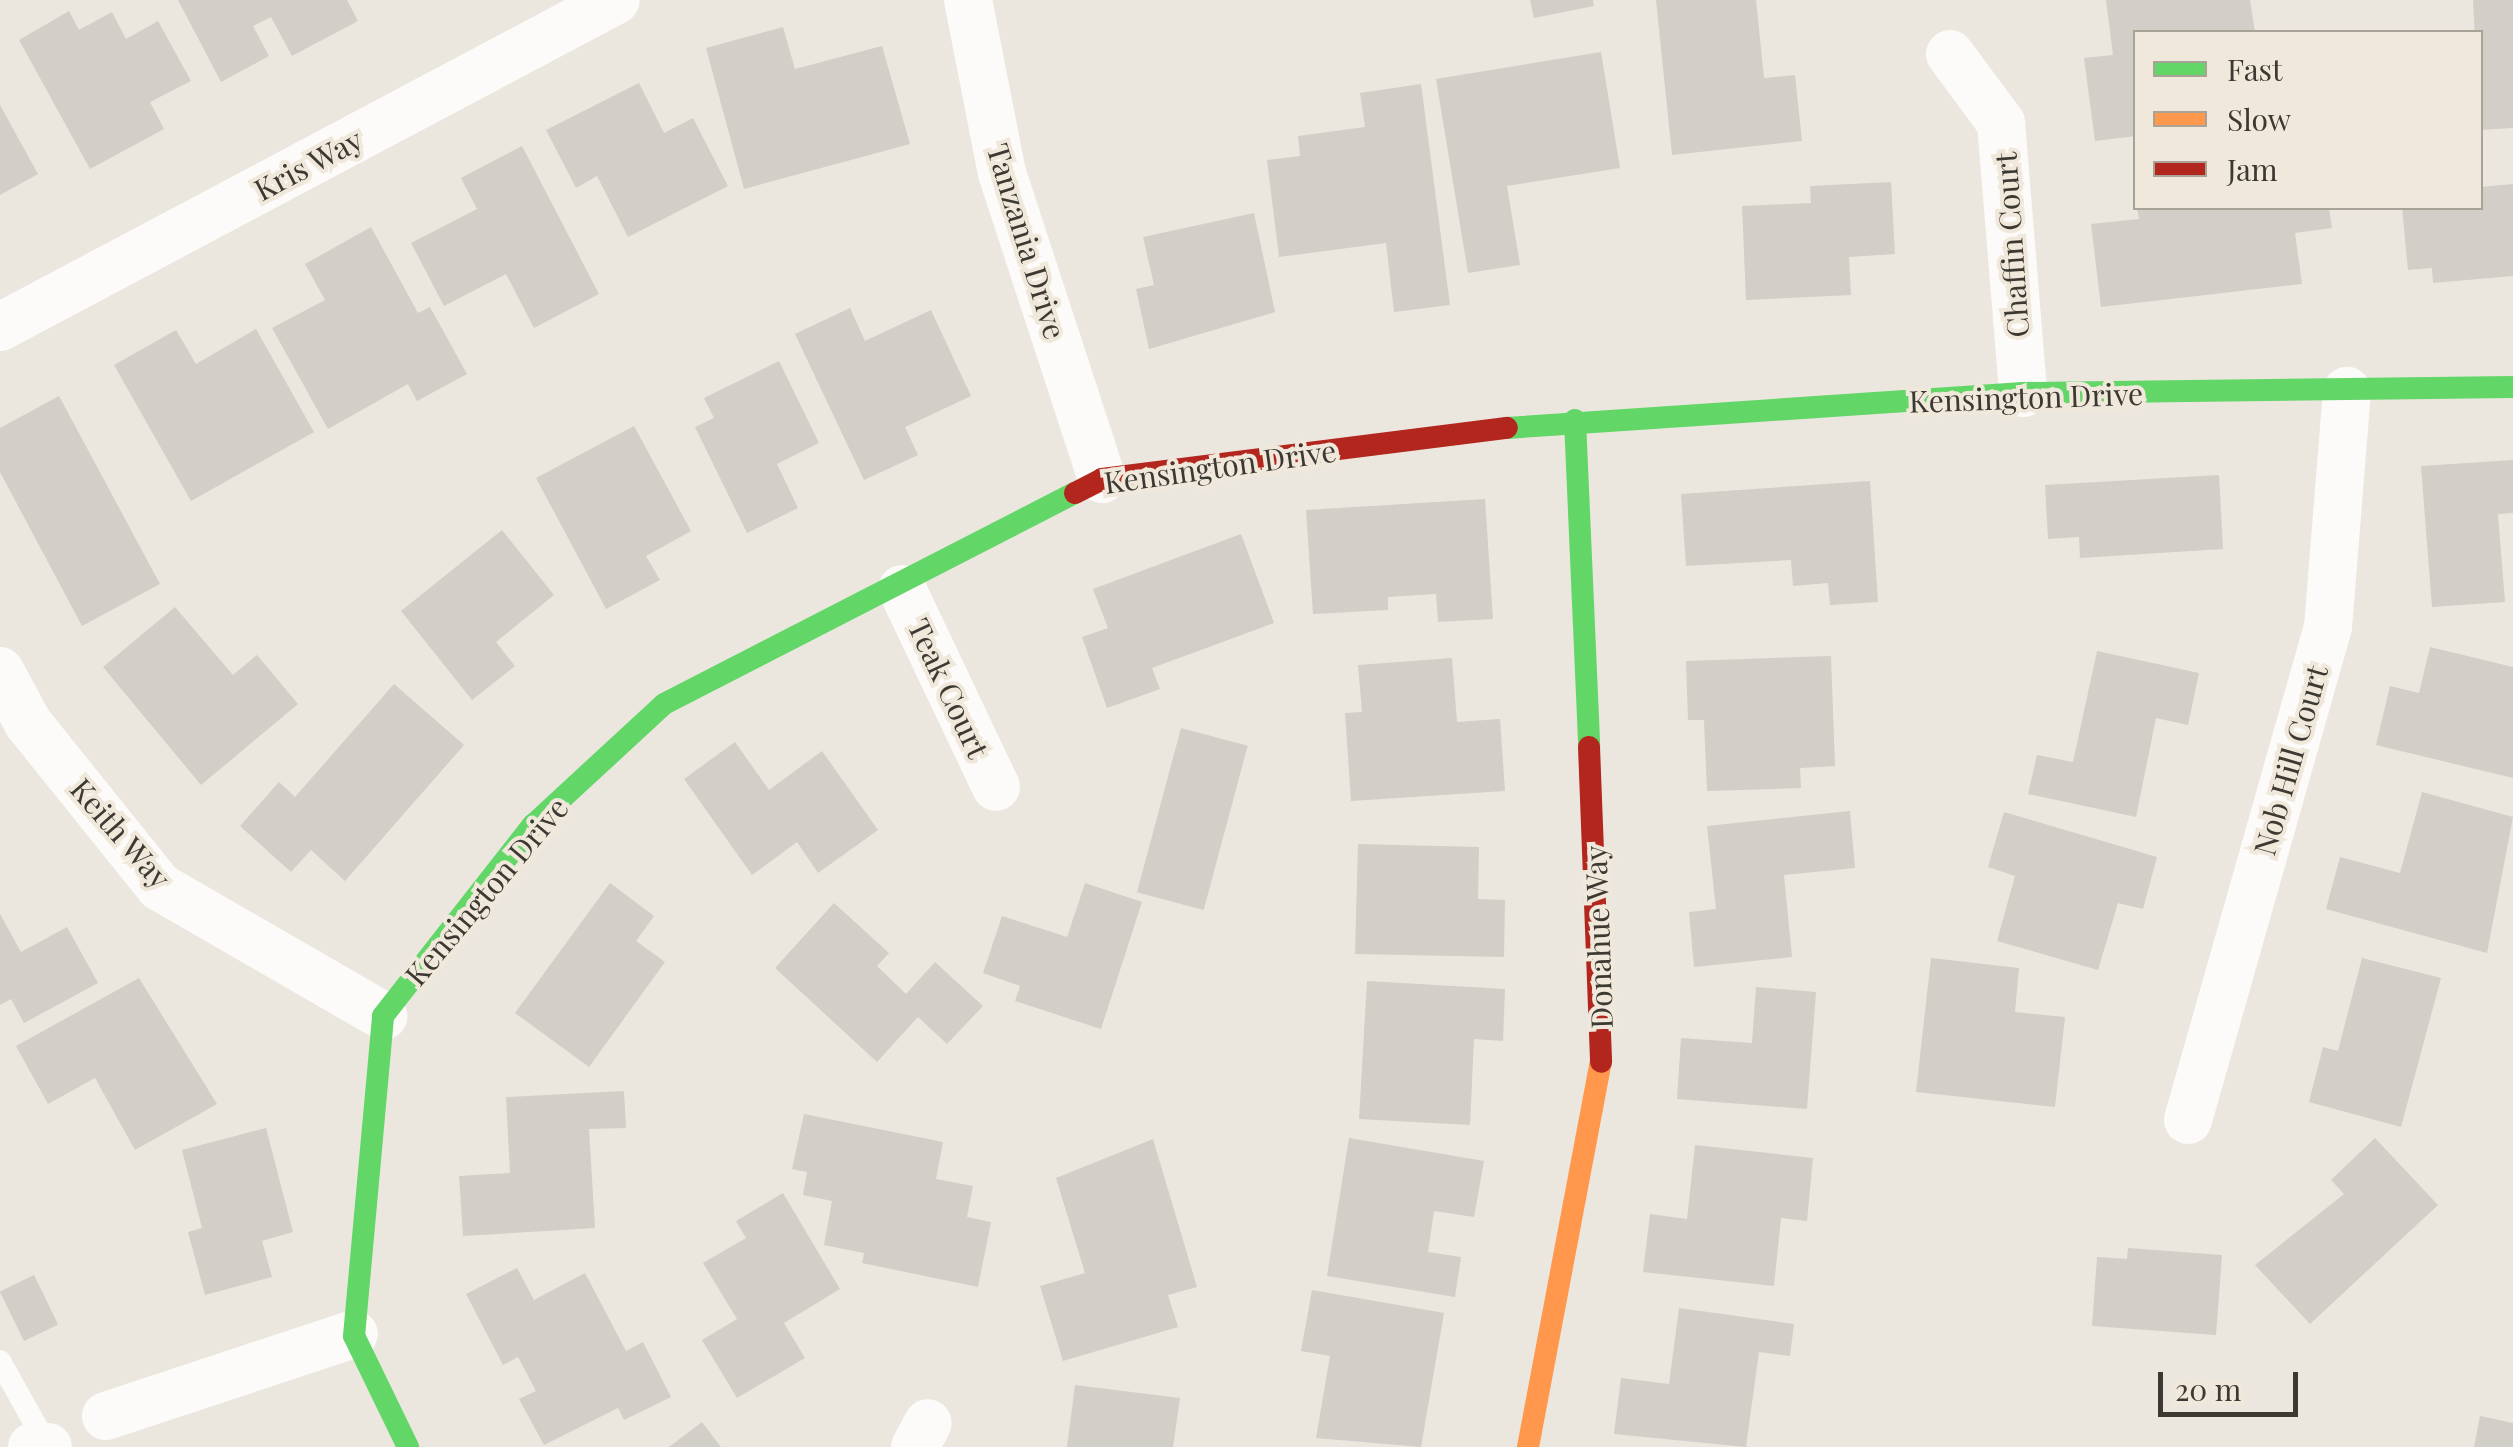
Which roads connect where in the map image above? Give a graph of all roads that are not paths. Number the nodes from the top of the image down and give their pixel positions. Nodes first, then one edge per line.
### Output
1 (616, 0) edge
2 (968, 0) edge
3 (1950, 54) dead end
4 (0, 327) edge
5 (2513, 387) edge
6 (2347, 391) junction
7 (2022, 393) junction
8 (1576, 420) junction
9 (1102, 479) junction
10 (902, 589) junction
11 (0, 671) edge
12 (996, 787) dead end
13 (383, 1016) junction
14 (2188, 1120) dead end
15 (354, 1334) junction
16 (0, 1361) edge
17 (106, 1416) dead end
18 (41, 1445) edge
19 (408, 1447) edge
20 (1528, 1447) edge

1 - 4 street, Kris Way
2 - 9 street, Tanzania Drive
3 - 7 street, Chaffin Court
5 - 6 street, Kensington Drive
6 - 7 street, Kensington Drive
6 - 14 street, Nob Hill Court
7 - 8 street, Kensington Drive
8 - 9 street, Kensington Drive
8 - 20 street, Donahue Way
9 - 10 street, Kensington Drive
10 - 12 street, Teak Court
10 - 13 street, Kensington Drive
11 - 13 street, Keith Way
13 - 15 street
15 - 17 street
15 - 19 street
16 - 18 lane

